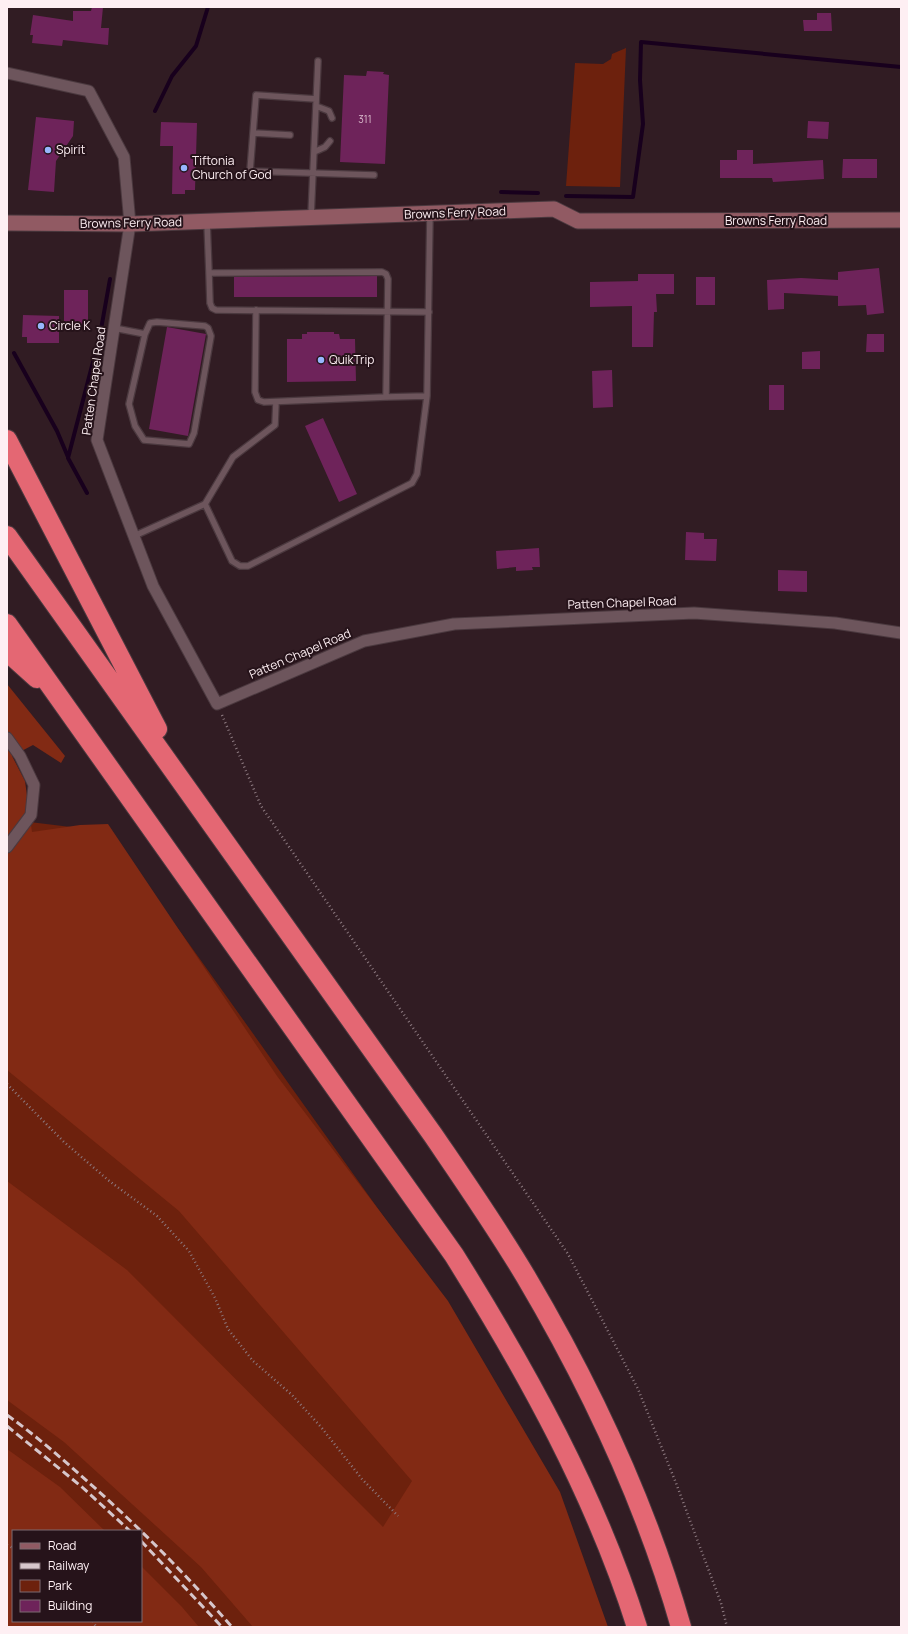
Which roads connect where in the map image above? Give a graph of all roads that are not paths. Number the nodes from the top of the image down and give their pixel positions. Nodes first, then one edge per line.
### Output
1 (318, 61) dead end
2 (7, 73) edge
3 (316, 102) junction
4 (332, 118) dead end
5 (253, 133) junction
6 (290, 134) dead end
7 (330, 141) dead end
8 (314, 152) junction
9 (313, 172) junction
10 (374, 175) dead end
11 (430, 214) junction
12 (310, 218) junction
13 (901, 220) edge
14 (207, 222) junction
15 (7, 223) edge
16 (130, 224) junction
17 (209, 273) junction
18 (256, 310) junction
19 (387, 312) junction
20 (428, 312) junction
21 (114, 328) junction
22 (145, 334) junction
23 (427, 396) junction
24 (386, 397) junction
25 (276, 402) junction
26 (7, 440) edge
27 (205, 504) junction
28 (7, 536) edge
29 (134, 536) junction
30 (7, 624) edge
31 (901, 633) edge
32 (7, 651) edge
33 (59, 697) junction
34 (7, 738) edge
35 (192, 796) junction
36 (7, 847) edge
37 (637, 1627) edge
38 (681, 1627) edge

1 - 3 lane
2 - 16 street, Patten Chapel Road
3 - 4 lane
3 - 5 lane
3 - 8 lane
5 - 6 lane
5 - 9 lane
7 - 8 lane
8 - 9 lane
9 - 10 lane
9 - 12 lane
11 - 12 street, Browns Ferry Road
11 - 13 street, Browns Ferry Road
11 - 20 lane
12 - 14 street, Browns Ferry Road
14 - 16 street, Browns Ferry Road
14 - 17 lane
15 - 16 street, Browns Ferry Road
16 - 21 street, Patten Chapel Road
17 - 18 lane
17 - 19 lane
18 - 19 lane
18 - 25 lane
19 - 20 lane
19 - 24 lane
20 - 23 lane
21 - 22 lane
21 - 29 street, Patten Chapel Road
22 - 22 lane
23 - 24 lane
23 - 27 lane
24 - 25 lane
25 - 27 lane
26 - 35 highway
27 - 29 lane
28 - 35 highway
29 - 31 street, Patten Chapel Road
30 - 33 highway
32 - 33 highway
33 - 37 highway
34 - 36 street
35 - 38 highway

